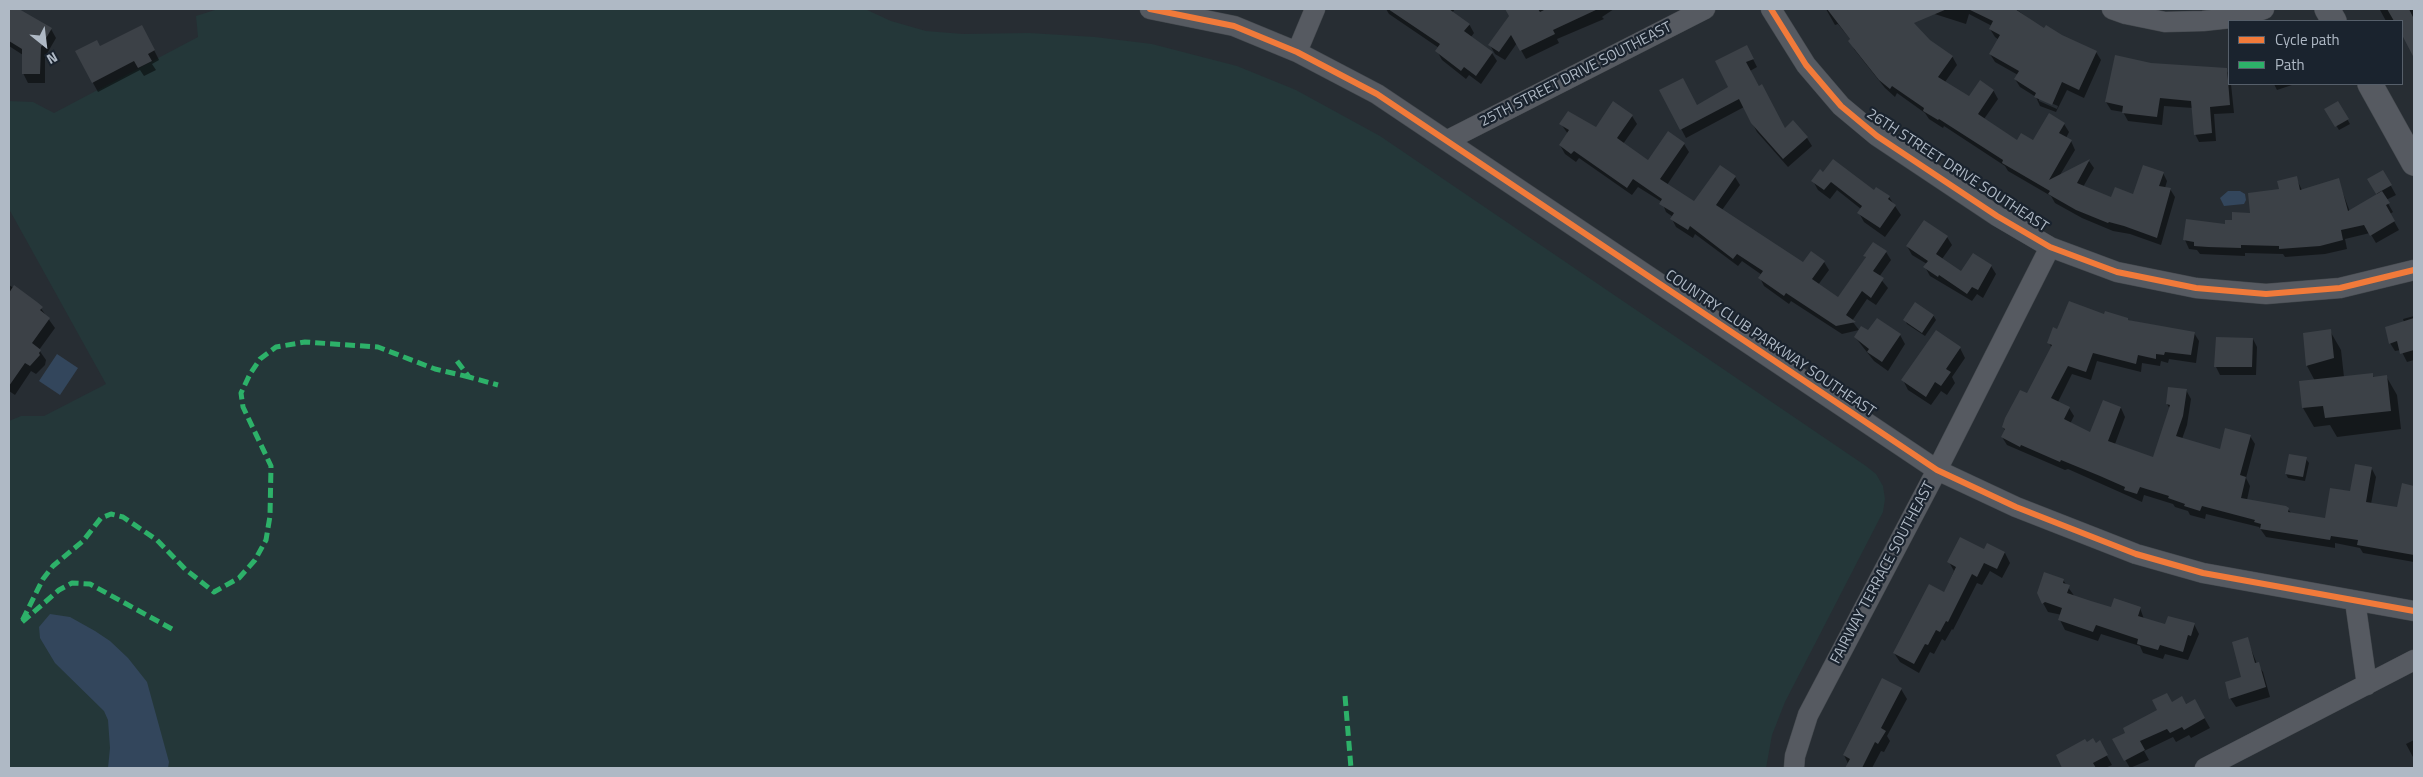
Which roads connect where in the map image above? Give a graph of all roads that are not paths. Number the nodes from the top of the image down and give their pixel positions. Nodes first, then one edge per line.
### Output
1 (1150, 9) edge
2 (1315, 9) edge
3 (1705, 9) edge
4 (1771, 9) edge
5 (2112, 9) edge
6 (2264, 9) edge
7 (2327, 9) edge
8 (2333, 20) edge
9 (1297, 52) junction
10 (2371, 85) edge
11 (1448, 140) junction
12 (2414, 162) edge
13 (2050, 247) junction
14 (2414, 270) edge
15 (1937, 470) junction
16 (2355, 600) junction
17 (2414, 611) edge
18 (2414, 660) edge
19 (2367, 684) junction
20 (1794, 768) edge
21 (2205, 768) edge

1 - 9 street, COUNTRY CLUB PARKWAY SOUTHEAST
2 - 9 street
3 - 11 street, 25TH STREET DRIVE SOUTHEAST
4 - 13 street, 26TH STREET DRIVE SOUTHEAST
5 - 6 street
7 - 8 street
9 - 11 street, COUNTRY CLUB PARKWAY SOUTHEAST
10 - 12 street
11 - 15 street, COUNTRY CLUB PARKWAY SOUTHEAST
13 - 14 street, 26TH STREET DRIVE SOUTHEAST
13 - 15 street, FAIRWAY TERRACE SOUTHEAST
15 - 16 street, COUNTRY CLUB PARKWAY SOUTHEAST
15 - 20 street, FAIRWAY TERRACE SOUTHEAST
16 - 17 street, COUNTRY CLUB PARKWAY SOUTHEAST
16 - 19 street
18 - 19 street
19 - 21 street

